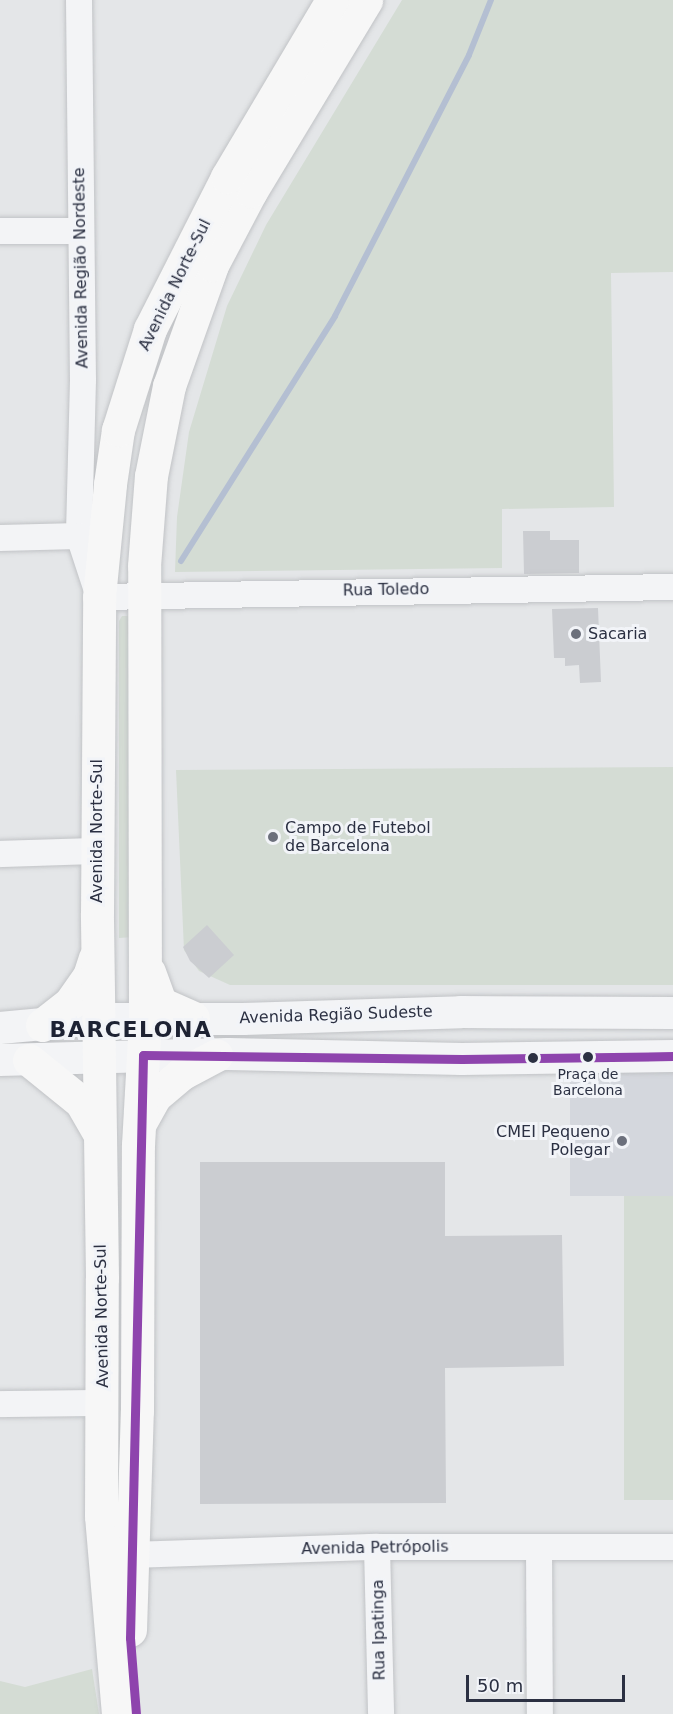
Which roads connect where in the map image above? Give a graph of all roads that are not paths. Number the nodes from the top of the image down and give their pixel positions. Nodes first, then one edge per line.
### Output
1 (79, 0) edge
2 (333, 0) edge
3 (366, 0) edge
4 (0, 231) edge
5 (79, 231) junction
6 (79, 536) junction
7 (0, 538) edge
8 (673, 587) edge
9 (145, 593) junction
10 (99, 597) junction
11 (97, 851) junction
12 (0, 854) edge
13 (97, 951) junction
14 (145, 956) junction
15 (461, 1012) junction
16 (389, 1013) junction
17 (673, 1013) edge
18 (145, 1018) junction
19 (193, 1018) junction
20 (97, 1019) junction
21 (42, 1025) junction
22 (0, 1028) edge
23 (216, 1054) junction
24 (143, 1055) junction
25 (673, 1056) edge
26 (100, 1057) junction
27 (389, 1057) junction
28 (462, 1059) junction
29 (15, 1060) edge
30 (140, 1123) junction
31 (100, 1135) junction
32 (103, 1403) junction
33 (0, 1404) edge
34 (100, 1516) junction
35 (377, 1547) junction
36 (539, 1547) junction
37 (673, 1547) edge
38 (131, 1555) junction
39 (118, 1714) edge
40 (136, 1714) edge
41 (381, 1714) edge
42 (540, 1714) edge

1 - 5 street, Avenida Região Nordeste
2 - 10 main road, Avenida Norte-Sul
3 - 9 main road, Avenida Norte-Sul
4 - 5 street
5 - 6 street, Avenida Região Nordeste
6 - 7 street
6 - 10 street, Avenida Região Nordeste
8 - 9 street, Rua Toledo
9 - 10 street, Rua Toledo
9 - 14 main road, Avenida Norte-Sul
10 - 11 main road, Avenida Norte-Sul
11 - 12 street
11 - 13 main road, Avenida Norte-Sul
13 - 20 main road, Avenida Norte-Sul
13 - 21 main road
14 - 18 main road, Avenida Norte-Sul
14 - 19 main road
15 - 16 street, Avenida Região Sudeste
15 - 17 street, Avenida Região Sudeste
15 - 28 street
16 - 19 street, Avenida Região Sudeste
16 - 27 street
18 - 19 street, Avenida Região Sudeste
18 - 20 street, Avenida Região Sudeste
18 - 24 main road, Avenida Norte-Sul
20 - 21 street, Avenida Região Sudeste
20 - 26 main road, Avenida Norte-Sul
21 - 22 street, Avenida Região Sudeste
23 - 24 street
23 - 27 street
23 - 30 main road
24 - 26 street
24 - 30 main road, Avenida Norte-Sul
25 - 28 street
26 - 29 street
26 - 31 main road, Avenida Norte-Sul
27 - 28 street
29 - 31 main road
30 - 38 main road, Avenida Norte-Sul
31 - 32 main road, Avenida Norte-Sul
32 - 33 street
32 - 34 main road, Avenida Norte-Sul
34 - 38 street
34 - 39 main road, Avenida Norte-Sul
35 - 36 street, Avenida Petrópolis
35 - 38 street, Avenida Petrópolis
35 - 41 street, Rua Ipatinga
36 - 37 street, Avenida Petrópolis
36 - 42 street
38 - 40 main road, Avenida Norte-Sul

